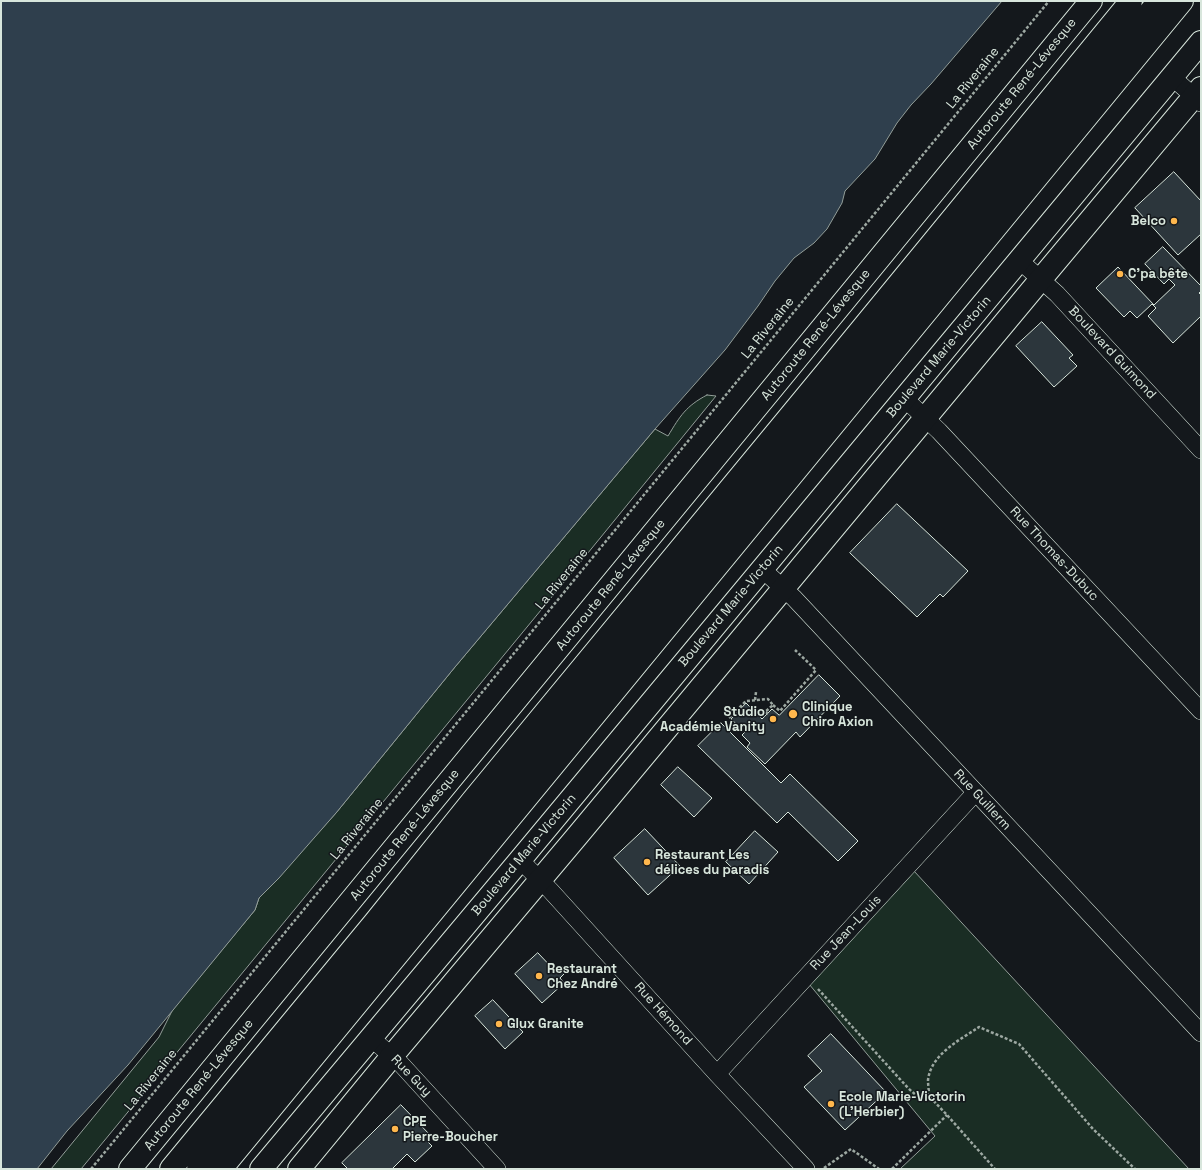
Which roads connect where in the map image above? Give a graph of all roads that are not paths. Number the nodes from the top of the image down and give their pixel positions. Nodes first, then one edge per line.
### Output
1 (1091, 1) edge
2 (1131, 1) edge
3 (1159, 1) edge
4 (1182, 1) edge
5 (1201, 42) edge
6 (1172, 77) junction
7 (1199, 96) edge
8 (1020, 261) junction
9 (1040, 279) junction
10 (904, 398) junction
11 (926, 417) junction
12 (1201, 450) edge
13 (762, 569) junction
14 (784, 587) junction
15 (1201, 711) edge
16 (976, 792) junction
17 (520, 860) junction
18 (540, 880) junction
19 (1201, 1033) edge
20 (371, 1038) junction
21 (392, 1056) junction
22 (717, 1074) junction
23 (130, 1169) edge
24 (171, 1169) edge
25 (198, 1169) edge
26 (221, 1169) edge
27 (261, 1169) edge
28 (299, 1169) edge
29 (498, 1169) edge
30 (806, 1169) edge

1 - 23 main road, Autoroute René-Lévesque
2 - 24 main road
3 - 25 main road
4 - 26 main road
5 - 6 main road, Boulevard Marie-Victorin
6 - 7 street
6 - 8 main road, Boulevard Marie-Victorin
7 - 9 main road
8 - 9 street, Boulevard Guimond
8 - 10 main road, Boulevard Marie-Victorin
9 - 11 main road
9 - 12 street, Boulevard Guimond
10 - 11 street, Rue Thomas-Dubuc
10 - 13 main road, Boulevard Marie-Victorin
11 - 14 main road
11 - 15 street, Rue Thomas-Dubuc
13 - 14 street, Rue Guillerm
13 - 17 main road, Boulevard Marie-Victorin
14 - 16 street, Rue Guillerm
14 - 18 main road
16 - 19 street, Rue Guillerm
16 - 22 street, Rue Jean-Louis
17 - 18 street, Rue Hémond
17 - 20 main road, Boulevard Marie-Victorin
18 - 21 main road
18 - 22 street, Rue Hémond
20 - 21 street, Rue Guy
20 - 27 main road, Boulevard Marie-Victorin
21 - 28 main road
21 - 29 street, Rue Guy
22 - 30 street, Rue Hémond

